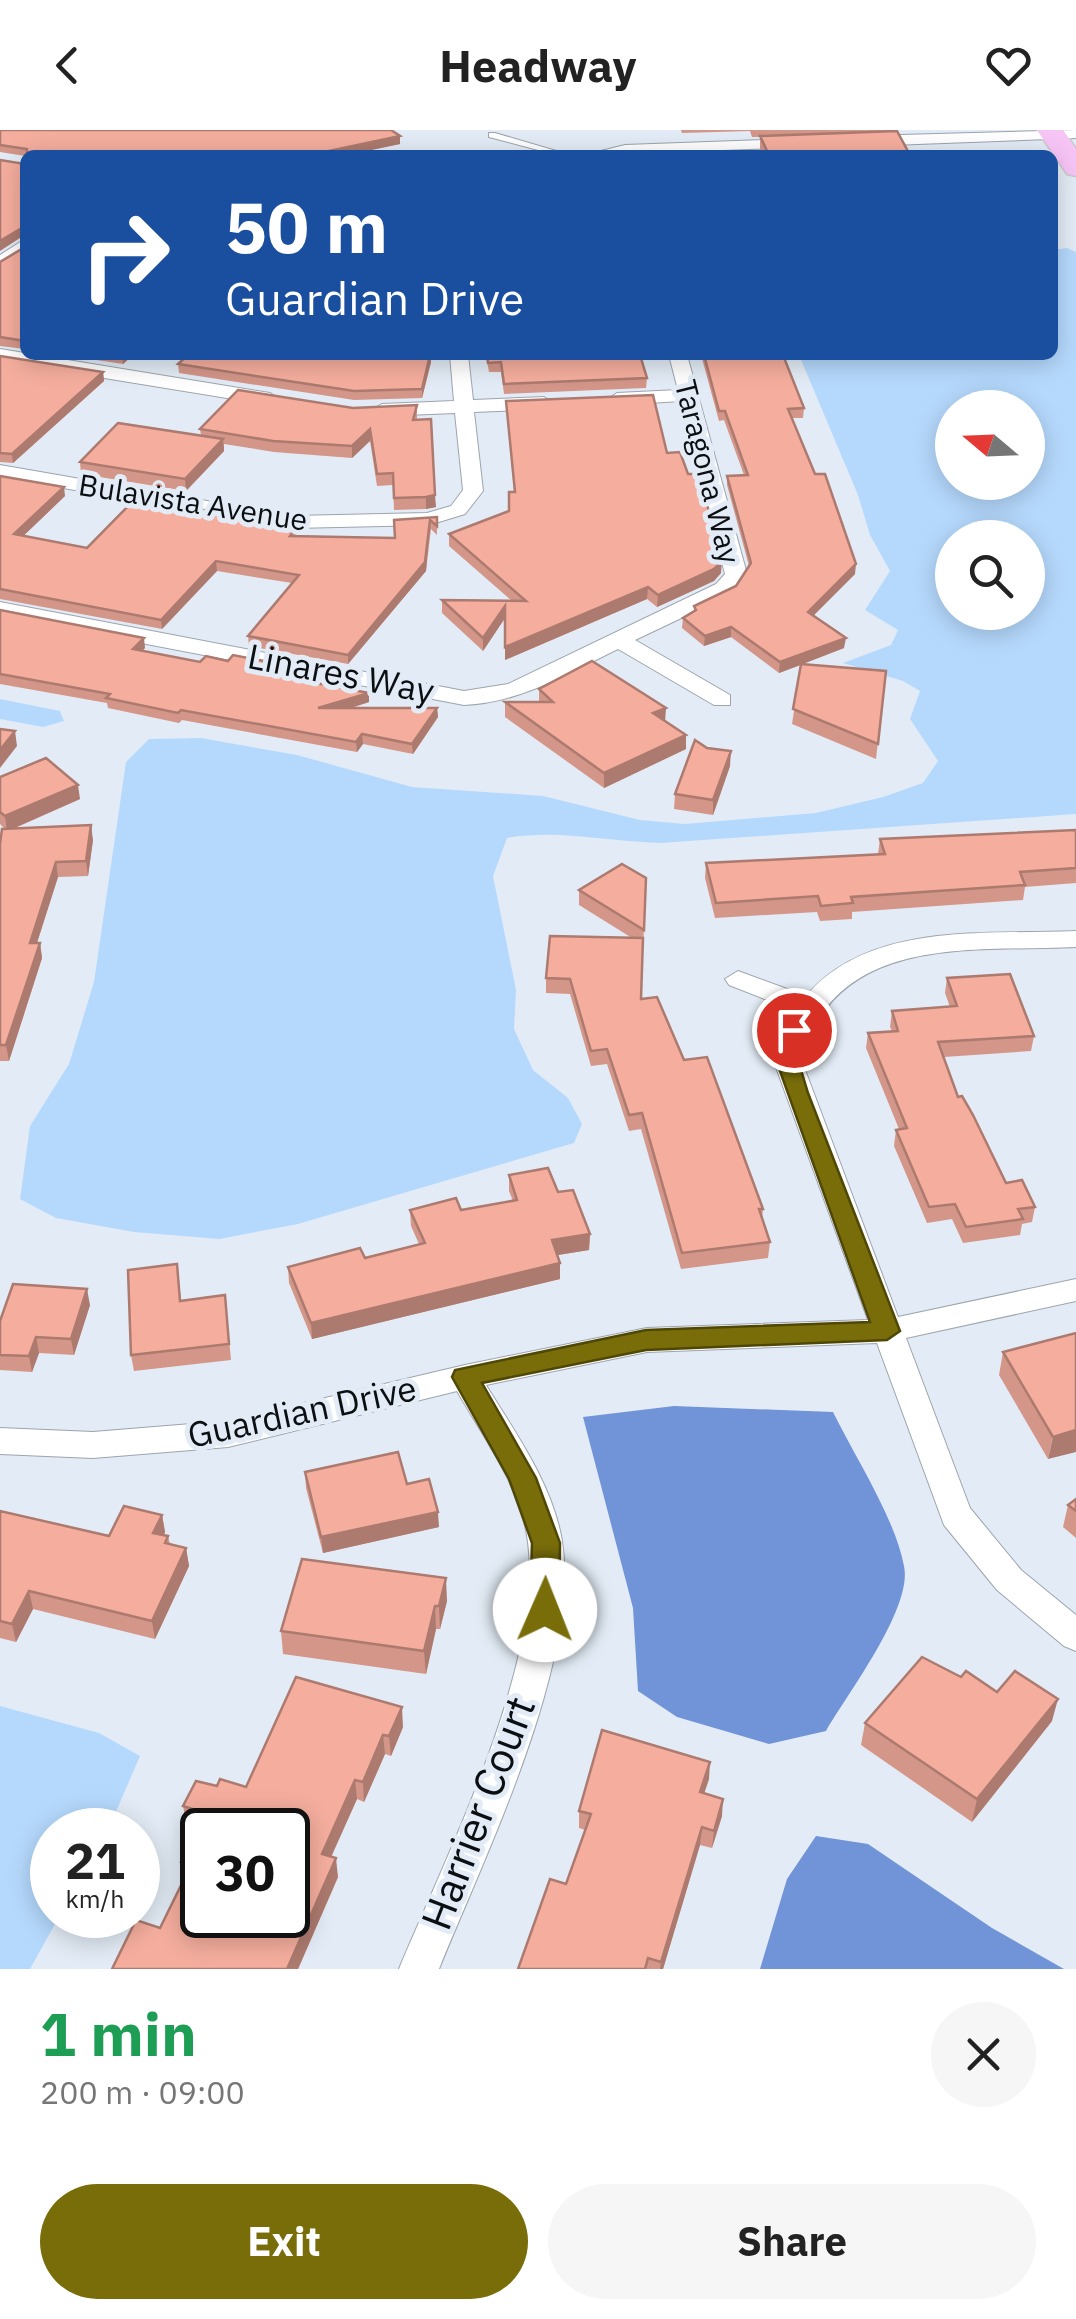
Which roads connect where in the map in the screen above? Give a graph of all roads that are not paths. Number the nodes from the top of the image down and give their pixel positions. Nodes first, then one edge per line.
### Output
1 (680, 130) edge
2 (1060, 132) edge
3 (492, 135) dead end
4 (889, 135) edge
5 (838, 142) edge
6 (820, 143) edge
7 (674, 148) junction
8 (548, 150) edge
9 (651, 150) edge
10 (1076, 168) edge
11 (30, 360) edge
12 (459, 360) edge
13 (679, 360) edge
14 (688, 395) junction
15 (286, 402) edge
16 (464, 407) junction
17 (354, 410) edge
18 (0, 472) edge
19 (0, 609) edge
20 (618, 640) junction
21 (722, 700) dead end
22 (1076, 939) edge
23 (738, 979) dead end
24 (820, 999) junction
25 (1076, 1290) edge
26 (887, 1331) junction
27 (465, 1377) junction
28 (0, 1441) edge
29 (1076, 1636) edge
30 (420, 1969) edge

1 - 7 street
2 - 4 street
2 - 10 main road
3 - 8 lane
4 - 5 street
6 - 7 street
7 - 9 street
11 - 15 street
12 - 16 street, Bulavista Avenue
13 - 14 street, Taragona Way
14 - 16 street
14 - 20 street, Taragona Way
16 - 17 street
16 - 18 street, Bulavista Avenue
19 - 20 street, Linares Way
20 - 21 street
22 - 24 street
23 - 24 street
24 - 26 street
25 - 26 street, Guardian Drive
26 - 27 street, Guardian Drive
26 - 29 street
27 - 28 street, Guardian Drive
27 - 30 street, Harrier Court

